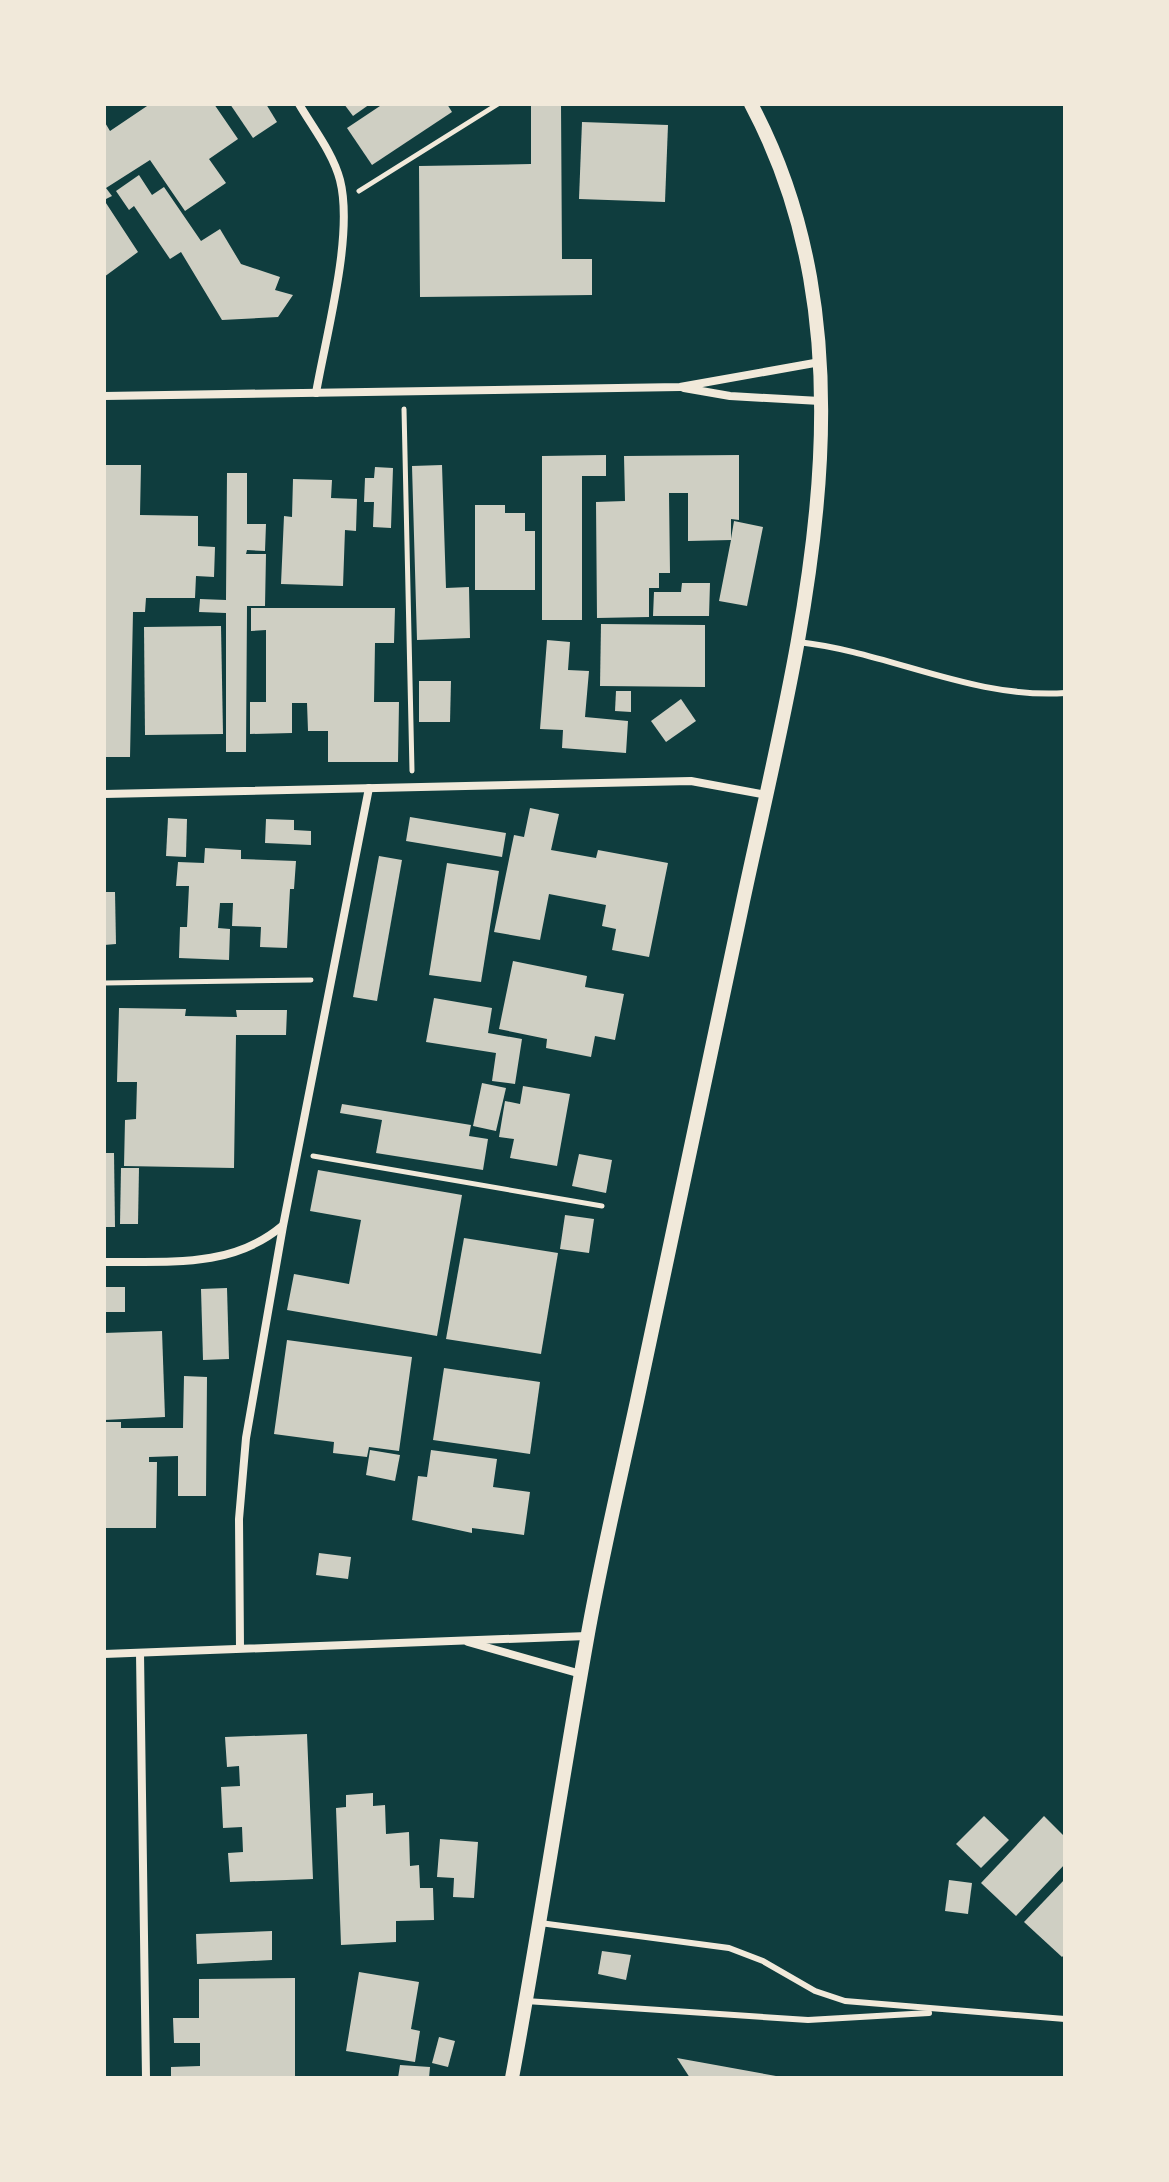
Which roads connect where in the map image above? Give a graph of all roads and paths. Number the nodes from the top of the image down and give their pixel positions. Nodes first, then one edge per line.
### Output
1 (299, 104) edge
2 (498, 104) edge
3 (751, 104) edge
4 (345, 200) junction
5 (820, 362) junction
6 (680, 387) junction
7 (404, 392) junction
8 (316, 393) junction
9 (104, 396) edge
10 (820, 401) junction
11 (798, 642) junction
12 (1065, 693) edge
13 (412, 787) junction
14 (369, 788) junction
15 (104, 794) edge
16 (767, 795) junction
17 (331, 980) junction
18 (104, 983) edge
19 (297, 1153) junction
20 (602, 1206) dead end
21 (283, 1226) junction
22 (104, 1262) edge
23 (587, 1636) junction
24 (467, 1641) junction
25 (240, 1647) junction
26 (140, 1653) junction
27 (104, 1654) edge
28 (581, 1674) junction
29 (540, 1923) junction
30 (526, 2001) junction
31 (946, 2012) junction
32 (1065, 2019) edge
33 (146, 2078) edge
34 (512, 2078) edge

1 - 4 street
2 - 4 path
3 - 5 street
4 - 8 street
5 - 6 street
5 - 10 street
6 - 7 street
6 - 10 street
7 - 8 street
7 - 13 path
8 - 9 street
10 - 11 street
11 - 12 lane
11 - 16 street
13 - 14 street
13 - 16 street
14 - 15 street
14 - 17 street
16 - 23 street
17 - 18 path
17 - 19 street
19 - 20 path
19 - 21 street
21 - 22 street
21 - 25 street
23 - 24 street
23 - 28 street
24 - 25 street
24 - 28 street
25 - 26 street
26 - 27 street
26 - 33 street
28 - 29 street
29 - 30 street
29 - 31 lane
30 - 31 lane
30 - 34 street
31 - 32 lane

